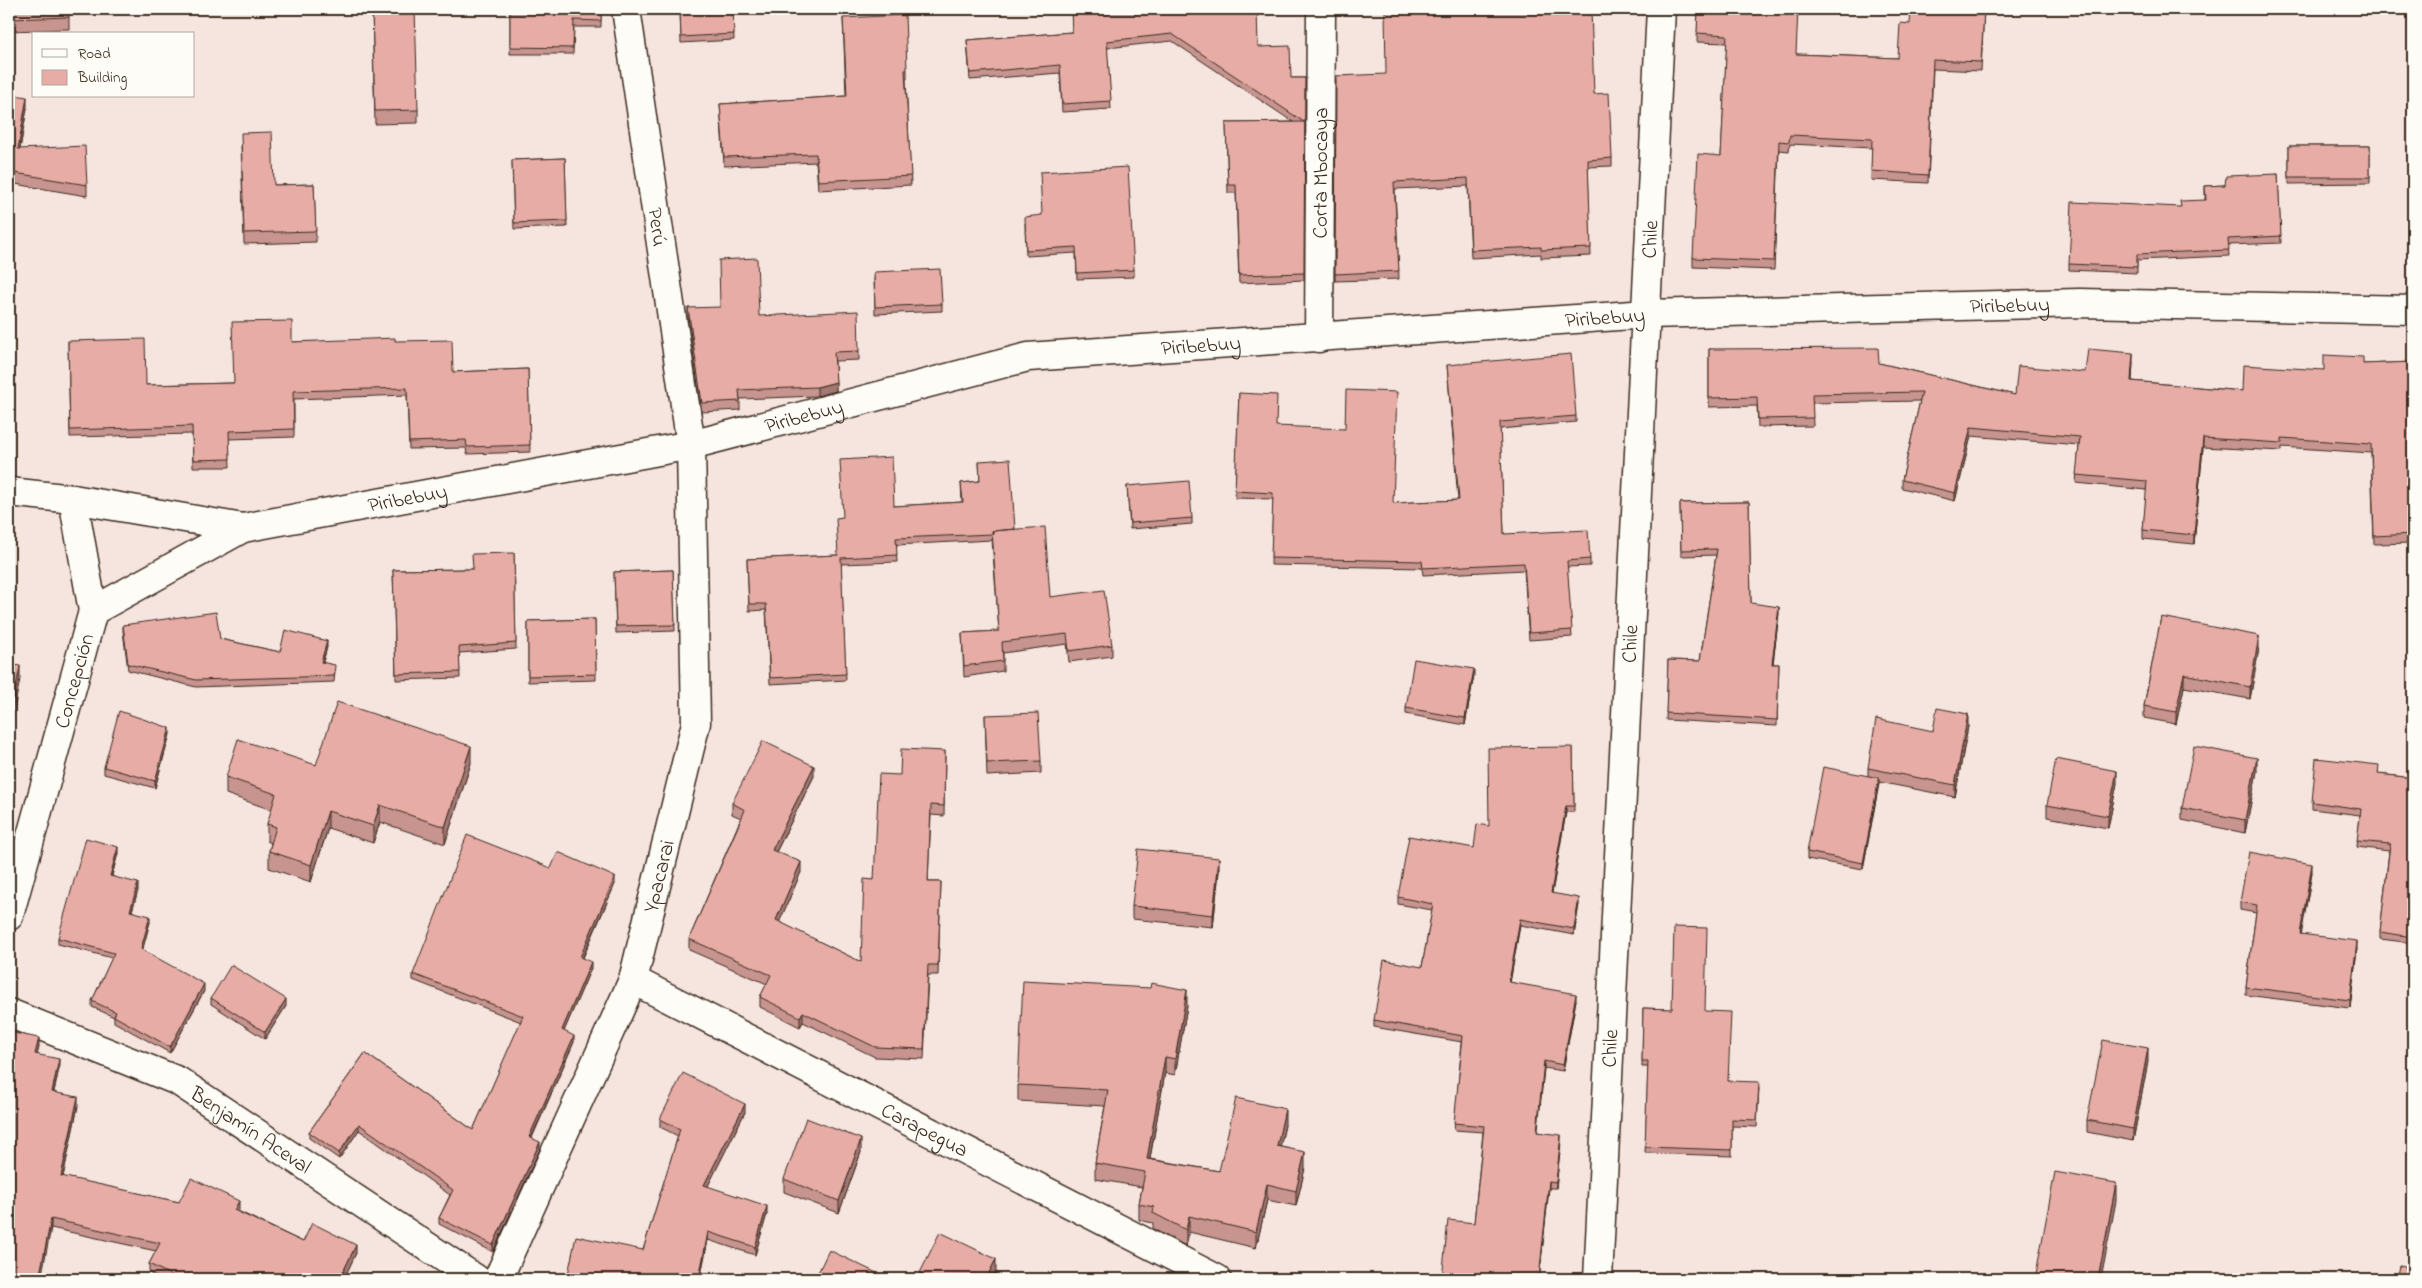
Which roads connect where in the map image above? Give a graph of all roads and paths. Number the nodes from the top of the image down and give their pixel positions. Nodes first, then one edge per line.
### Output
1 (626, 9) edge
2 (1320, 9) edge
3 (1661, 9) edge
4 (2413, 310) edge
5 (1647, 314) junction
6 (1319, 338) junction
7 (691, 445) junction
8 (9, 492) edge
9 (73, 499) junction
10 (243, 528) junction
11 (93, 611) junction
12 (9, 916) edge
13 (633, 980) junction
14 (9, 1013) edge
15 (476, 1279) edge
16 (498, 1279) edge
17 (1217, 1279) edge
18 (1598, 1279) edge

1 - 7 street, Perú
2 - 6 street, Corta Mbocaya
3 - 5 street, Chile
4 - 5 street, Piribebuy
5 - 6 street, Piribebuy
5 - 18 street, Chile
6 - 7 street, Piribebuy
7 - 10 street, Piribebuy
7 - 13 street, Ypacarai
8 - 9 street, Piribebuy
9 - 10 street, Piribebuy
9 - 11 street
10 - 11 street, Concepción
11 - 12 street, Concepción
13 - 16 street, Ypacarai
13 - 17 street, Carapegua
14 - 15 street, Benjamín Aceval

